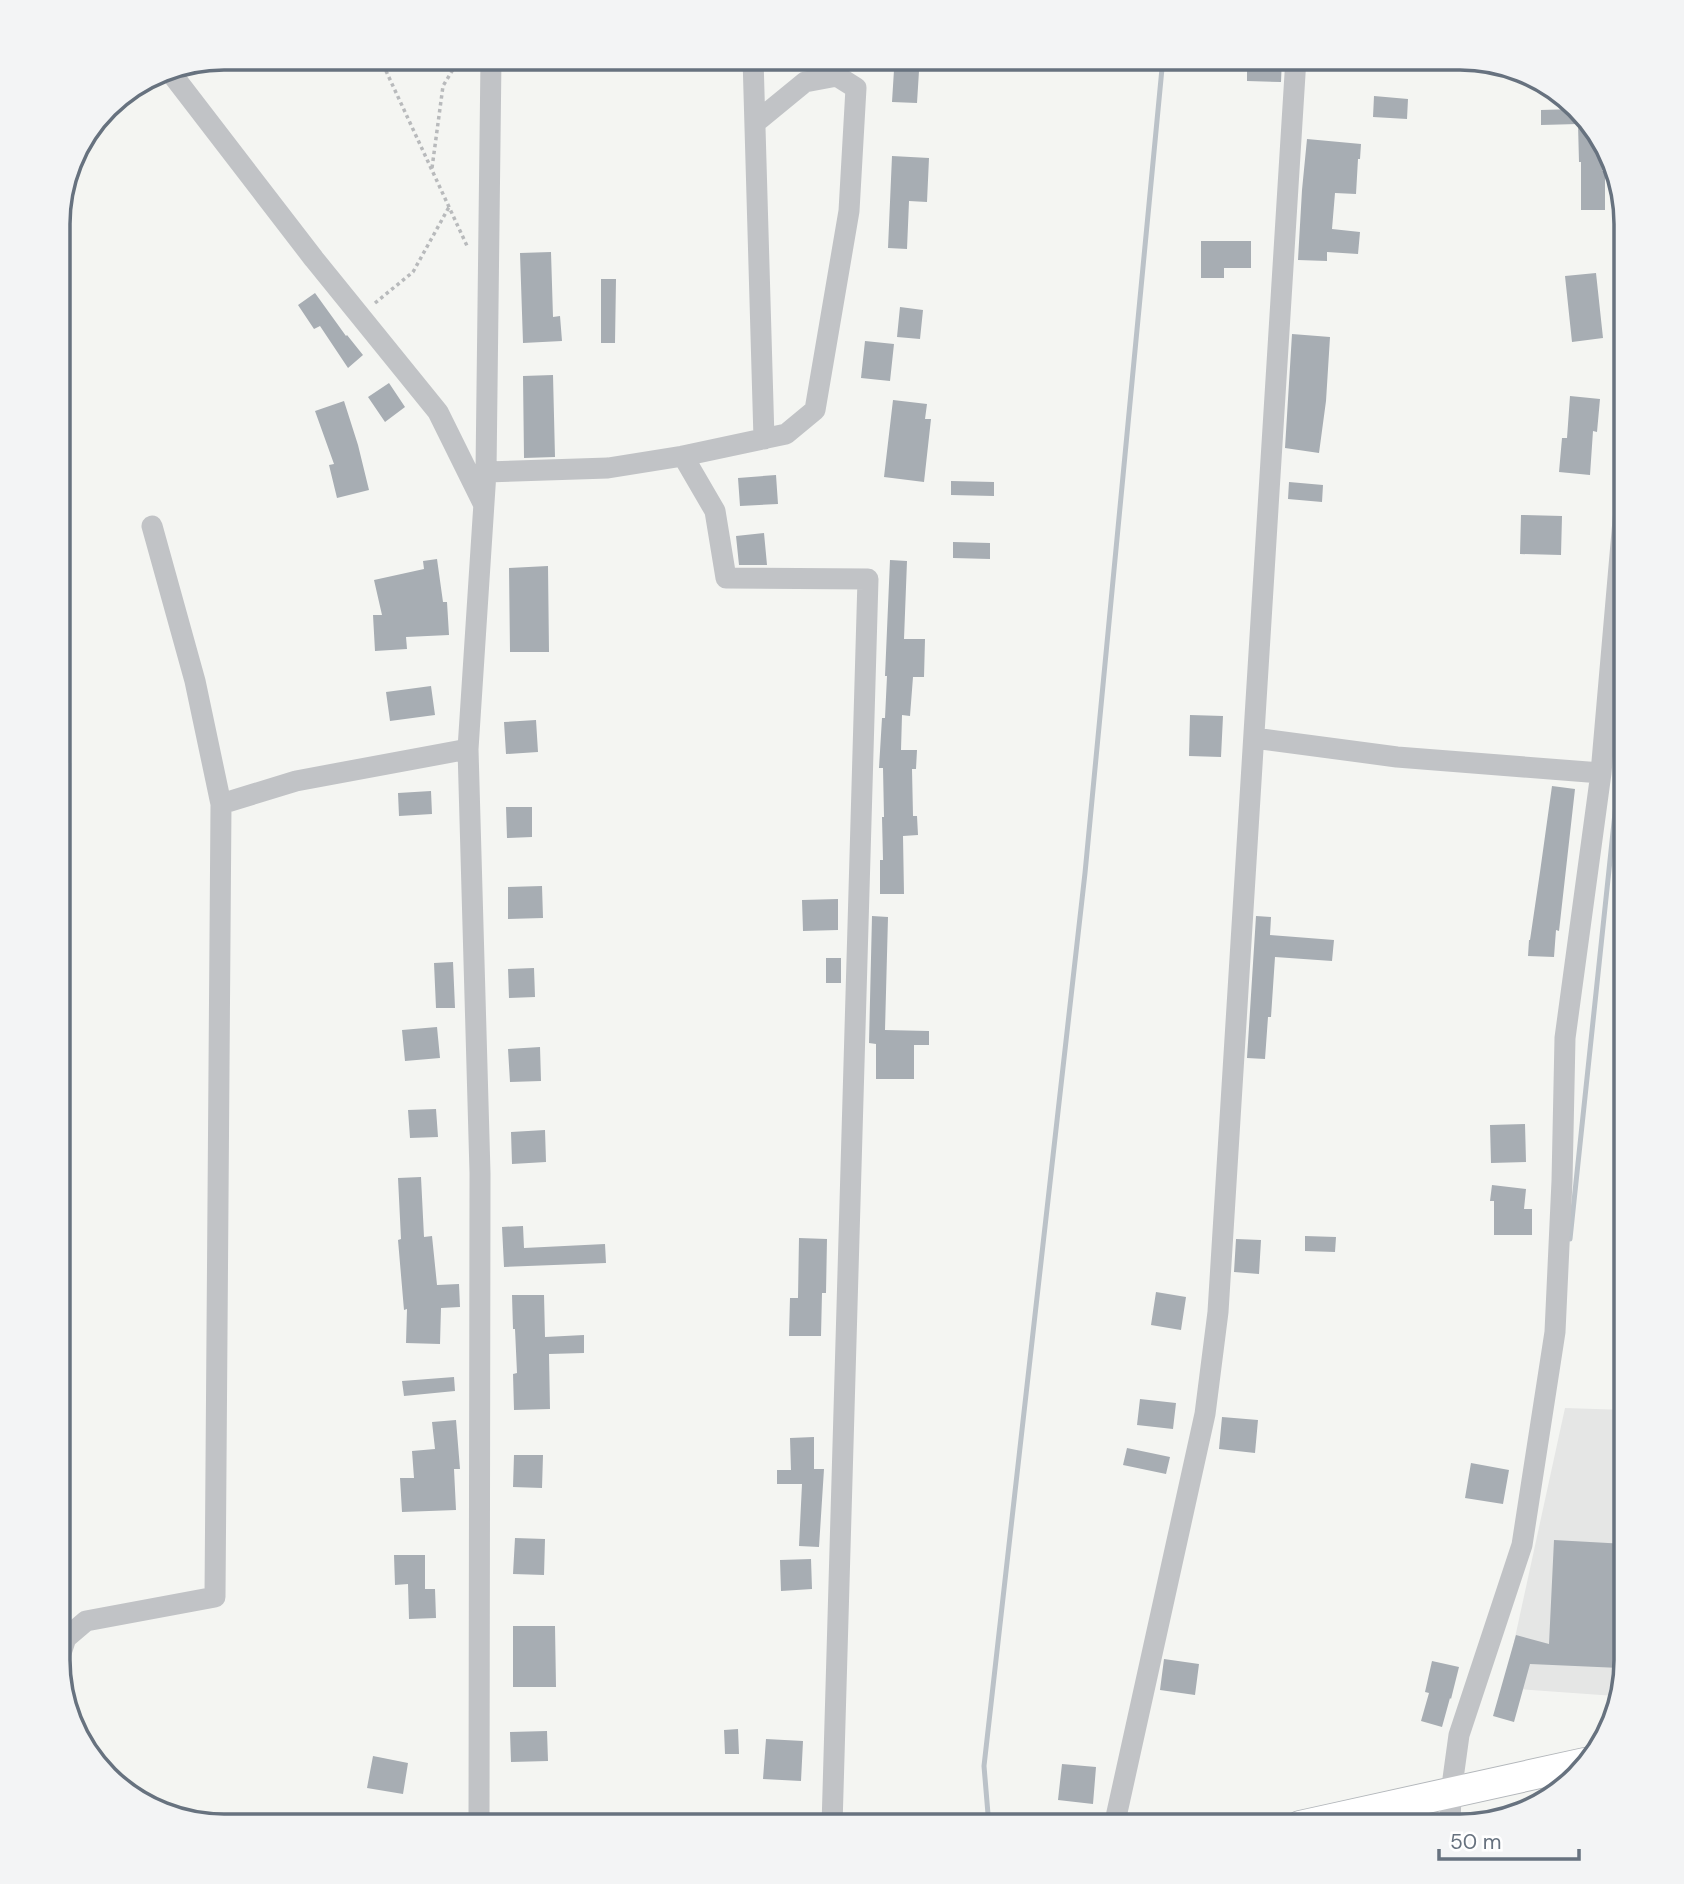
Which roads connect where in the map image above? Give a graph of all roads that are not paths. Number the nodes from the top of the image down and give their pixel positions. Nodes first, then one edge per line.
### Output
1 (491, 70) edge
2 (753, 70) edge
3 (1295, 70) edge
4 (176, 78) edge
5 (755, 123) junction
6 (764, 439) junction
7 (683, 456) junction
8 (486, 472) junction
9 (484, 505) junction
10 (152, 526) dead end
11 (1614, 624) edge
12 (1254, 738) junction
13 (468, 749) junction
14 (1601, 773) junction
15 (221, 804) junction
16 (70, 1635) edge
17 (1572, 1766) edge
18 (1451, 1793) junction
19 (479, 1814) edge
20 (832, 1814) edge
21 (1117, 1814) edge
22 (1355, 1814) edge
23 (1450, 1814) edge

1 - 8 street
2 - 5 street
3 - 12 street
4 - 9 street
5 - 6 street
5 - 6 street
6 - 7 street
7 - 8 street
7 - 20 street
8 - 9 street
9 - 13 street
10 - 15 street
11 - 14 street
12 - 14 street
12 - 21 street
13 - 15 street
13 - 19 street
14 - 18 street
15 - 16 street
17 - 18 main road
18 - 22 main road
18 - 23 street

